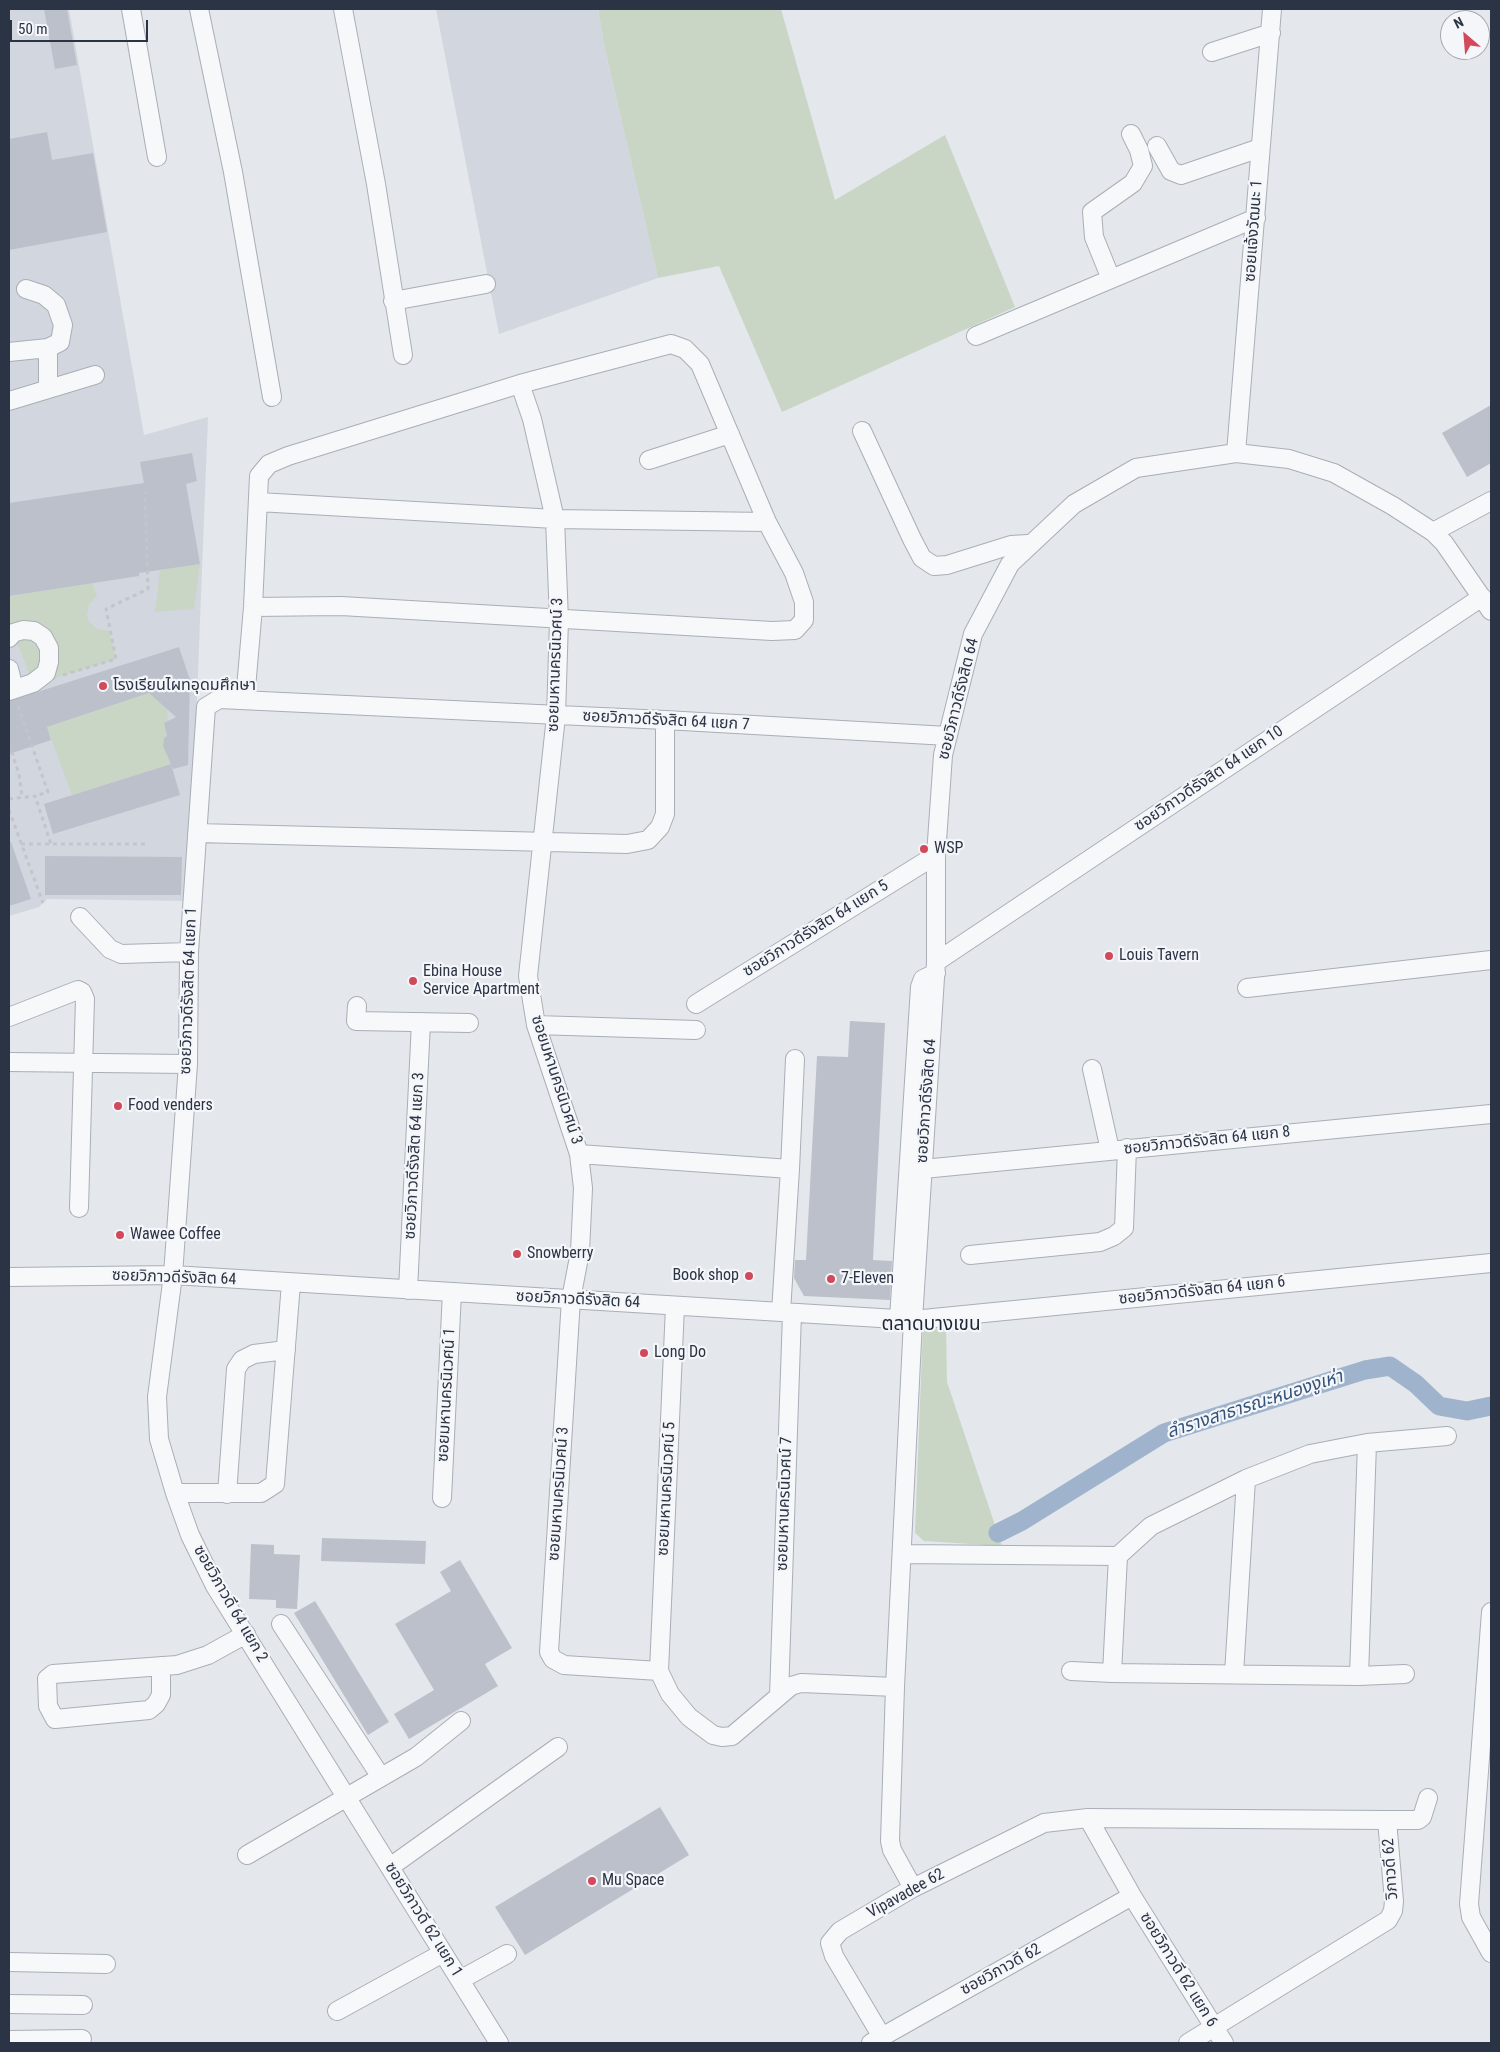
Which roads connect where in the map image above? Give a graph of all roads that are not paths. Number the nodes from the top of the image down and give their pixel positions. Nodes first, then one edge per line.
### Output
1 (131, 9) edge
2 (199, 9) edge
3 (343, 9) edge
4 (1272, 9) edge
5 (1271, 33) junction
6 (1212, 52) dead end
7 (1131, 134) dead end
8 (1157, 146) dead end
9 (1260, 148) junction
10 (157, 157) dead end
11 (1256, 218) junction
12 (1111, 279) junction
13 (486, 284) dead end
14 (26, 289) dead end
15 (394, 301) junction
16 (976, 336) dead end
17 (48, 348) junction
18 (9, 352) edge
19 (403, 355) dead end
20 (95, 376) dead end
21 (520, 384) junction
22 (48, 388) junction
23 (272, 397) dead end
24 (9, 401) edge
25 (862, 431) dead end
26 (730, 434) junction
27 (1236, 453) junction
28 (649, 460) dead end
29 (1491, 501) edge
30 (258, 502) junction
31 (555, 519) junction
32 (767, 522) junction
33 (1432, 532) junction
34 (1028, 544) junction
35 (1486, 604) edge
36 (253, 607) junction
37 (559, 620) junction
38 (9, 638) edge
39 (9, 669) edge
40 (14, 695) edge
41 (244, 700) junction
42 (206, 707) joint
43 (556, 716) junction
44 (666, 720) junction
45 (948, 736) junction
46 (197, 833) junction
47 (541, 842) junction
48 (936, 855) junction
49 (80, 917) dead end
50 (189, 952) junction
51 (1491, 960) edge
52 (936, 968) junction
53 (1247, 988) dead end
54 (696, 1004) dead end
55 (357, 1006) dead end
56 (9, 1018) edge
57 (421, 1022) junction
58 (469, 1023) dead end
59 (536, 1026) junction
60 (696, 1030) dead end
61 (795, 1059) dead end
62 (9, 1062) edge
63 (83, 1064) junction
64 (188, 1064) junction
65 (1092, 1068) dead end
66 (1491, 1114) edge
67 (1119, 1149) junction
68 (579, 1154) junction
69 (790, 1169) junction
70 (923, 1169) junction
71 (79, 1208) dead end
72 (970, 1255) dead end
73 (1491, 1262) edge
74 (173, 1275) junction
75 (9, 1277) edge
76 (291, 1282) junction
77 (408, 1290) junction
78 (452, 1292) junction
79 (571, 1299) junction
80 (675, 1306) junction
81 (786, 1312) junction
82 (906, 1319) junction
83 (286, 1350) junction
84 (1446, 1436) dead end
85 (1367, 1442) junction
86 (1246, 1479) junction
87 (174, 1493) junction
88 (227, 1494) junction
89 (442, 1498) dead end
90 (903, 1554) junction
91 (1118, 1556) junction
92 (1491, 1612) edge
93 (281, 1624) dead end
94 (246, 1634) junction
95 (161, 1666) junction
96 (1071, 1671) dead end
97 (659, 1672) junction
98 (1112, 1673) junction
99 (1234, 1674) junction
100 (1405, 1674) dead end
101 (1359, 1676) junction
102 (895, 1687) junction
103 (779, 1696) junction
104 (461, 1721) dead end
105 (558, 1747) dead end
106 (381, 1777) junction
107 (347, 1797) junction
108 (1428, 1798) dead end
109 (1088, 1818) junction
110 (1387, 1820) junction
111 (247, 1856) dead end
112 (390, 1867) junction
113 (913, 1888) junction
114 (1132, 1896) junction
115 (443, 1953) junction
116 (1491, 1953) edge
117 (507, 1954) dead end
118 (9, 1962) edge
119 (106, 1964) dead end
120 (460, 1980) junction
121 (9, 2004) edge
122 (83, 2005) dead end
123 (337, 2011) dead end
124 (1214, 2027) junction
125 (82, 2039) dead end
126 (9, 2040) edge
127 (876, 2040) edge
128 (499, 2043) edge
129 (1188, 2043) edge
130 (1224, 2043) edge

1 - 10 street
2 - 23 street
3 - 15 street
4 - 5 street, ซอยแจ้งวัฒนะ 1
5 - 6 street
5 - 9 street, ซอยแจ้งวัฒนะ 1
7 - 12 street
8 - 9 street
9 - 11 street, ซอยแจ้งวัฒนะ 1
11 - 12 street
11 - 27 street, ซอยแจ้งวัฒนะ 1
12 - 16 street
13 - 15 street
14 - 17 street
15 - 19 street
17 - 18 street
17 - 22 street
20 - 22 street
21 - 26 street
21 - 30 street
21 - 31 street, ซอยมหานครนิเวศน์ 3
22 - 24 street
25 - 34 street
26 - 28 street
26 - 32 street
27 - 33 street, ซอยวิภาวดีรังสิต 64
27 - 34 street, ซอยวิภาวดีรังสิต 64
29 - 33 street
30 - 31 street
30 - 36 street
31 - 32 street
31 - 37 street, ซอยมหานครนิเวศน์ 3
32 - 37 street
33 - 35 street, ซอยวิภาวดีรังสิต 64
34 - 45 street, ซอยวิภาวดีรังสิต 64
35 - 52 street, ซอยวิภาวดีรังสิต 64 แยก 10
36 - 37 street
36 - 41 street
37 - 43 street, ซอยมหานครนิเวศน์ 3
38 - 40 street
39 - 40 street
41 - 42 street, ซอยวิภาวดีรังสิต 64 แยก 7
41 - 43 street, ซอยวิภาวดีรังสิต 64 แยก 7
42 - 46 street, ซอยวิภาวดีรังสิต 64 แยก 1
43 - 44 street, ซอยวิภาวดีรังสิต 64 แยก 7
43 - 47 street, ซอยมหานครนิเวศน์ 3
44 - 45 street, ซอยวิภาวดีรังสิต 64 แยก 7
44 - 47 street
45 - 48 street, ซอยวิภาวดีรังสิต 64
46 - 47 street
46 - 50 street, ซอยวิภาวดีรังสิต 64 แยก 1
47 - 59 street, ซอยมหานครนิเวศน์ 3
48 - 52 street, ซอยวิภาวดีรังสิต 64
48 - 54 street, ซอยวิภาวดีรังสิต 64 แยก 5
49 - 50 street
50 - 64 street, ซอยวิภาวดีรังสิต 64 แยก 1
51 - 53 street
52 - 70 street, ซอยวิภาวดีรังสิต 64
52 - 82 street, ซอยวิภาวดีรังสิต 64 แยก 10
55 - 57 street
56 - 63 street
57 - 58 street
57 - 77 street, ซอยวิภาวดีรังสิต 64 แยก 3
59 - 60 street
59 - 68 street, ซอยมหานครนิเวศน์ 3
61 - 69 street, ซอยมหานครนิเวศน์ 7
62 - 63 street
63 - 64 street
63 - 71 street
64 - 74 street, ซอยวิภาวดีรังสิต 64 แยก 1
65 - 67 street
66 - 67 street, ซอยวิภาวดีรังสิต 64 แยก 8
67 - 70 street, ซอยวิภาวดีรังสิต 64 แยก 8
67 - 72 street
68 - 69 street
68 - 79 street, ซอยมหานครนิเวศน์ 3
69 - 81 street, ซอยมหานครนิเวศน์ 7
70 - 82 street, ซอยวิภาวดีรังสิต 64
73 - 82 street, ซอยวิภาวดีรังสิต 64 แยก 6
74 - 75 street, ซอยวิภาวดีรังสิต 64
74 - 76 street, ซอยวิภาวดีรังสิต 64
74 - 87 street, ซอยวิภาวดี 64 แยก 2
76 - 77 street, ซอยวิภาวดีรังสิต 64
76 - 83 street
77 - 78 street, ซอยวิภาวดีรังสิต 64
78 - 79 street, ซอยวิภาวดีรังสิต 64
78 - 89 street, ซอยมหานครนิเวศน์ 1
79 - 80 street, ซอยวิภาวดีรังสิต 64
79 - 97 street, ซอยมหานครนิเวศน์ 3
80 - 81 street, ซอยวิภาวดีรังสิต 64
80 - 97 street, ซอยมหานครนิเวศน์ 5
81 - 82 street, ซอยวิภาวดีรังสิต 64
81 - 103 street, ซอยมหานครนิเวศน์ 7
82 - 90 street
83 - 88 street
83 - 88 street
84 - 85 street
85 - 86 street
85 - 101 street
86 - 91 street
86 - 99 street
87 - 88 street
87 - 94 street, ซอยวิภาวดี 64 แยก 2
90 - 91 street
90 - 102 street
91 - 98 street
92 - 116 street
93 - 106 street
94 - 95 street
94 - 107 street, ซอยวิภาวดี 64 แยก 2
95 - 95 street
96 - 98 street
97 - 103 street
98 - 99 street
99 - 101 street
100 - 101 street
102 - 103 street
102 - 113 street
104 - 106 street
105 - 112 street
106 - 107 street
107 - 111 street
107 - 112 street, ซอยวิภาวดี 62 แยก 1
108 - 110 street
109 - 110 street, วิภาวดี 62
109 - 113 street, Vipavadee 62
109 - 114 street, ซอยวิภาวดี 62 แยก 6
110 - 124 street, วิภาวดี 62
112 - 115 street, ซอยวิภาวดี 62 แยก 1
113 - 127 street, Vipavadee 62
114 - 124 street, ซอยวิภาวดี 62 แยก 6
114 - 127 street, ซอยวิภาวดี 62
115 - 120 street, ซอยวิภาวดี 62 แยก 1
115 - 123 street
117 - 120 street
118 - 119 street
120 - 128 street, ซอยวิภาวดี 62 แยก 1
121 - 122 street
124 - 129 street, วิภาวดี 62
124 - 130 street, ซอยวิภาวดี 62 แยก 6
125 - 126 street

